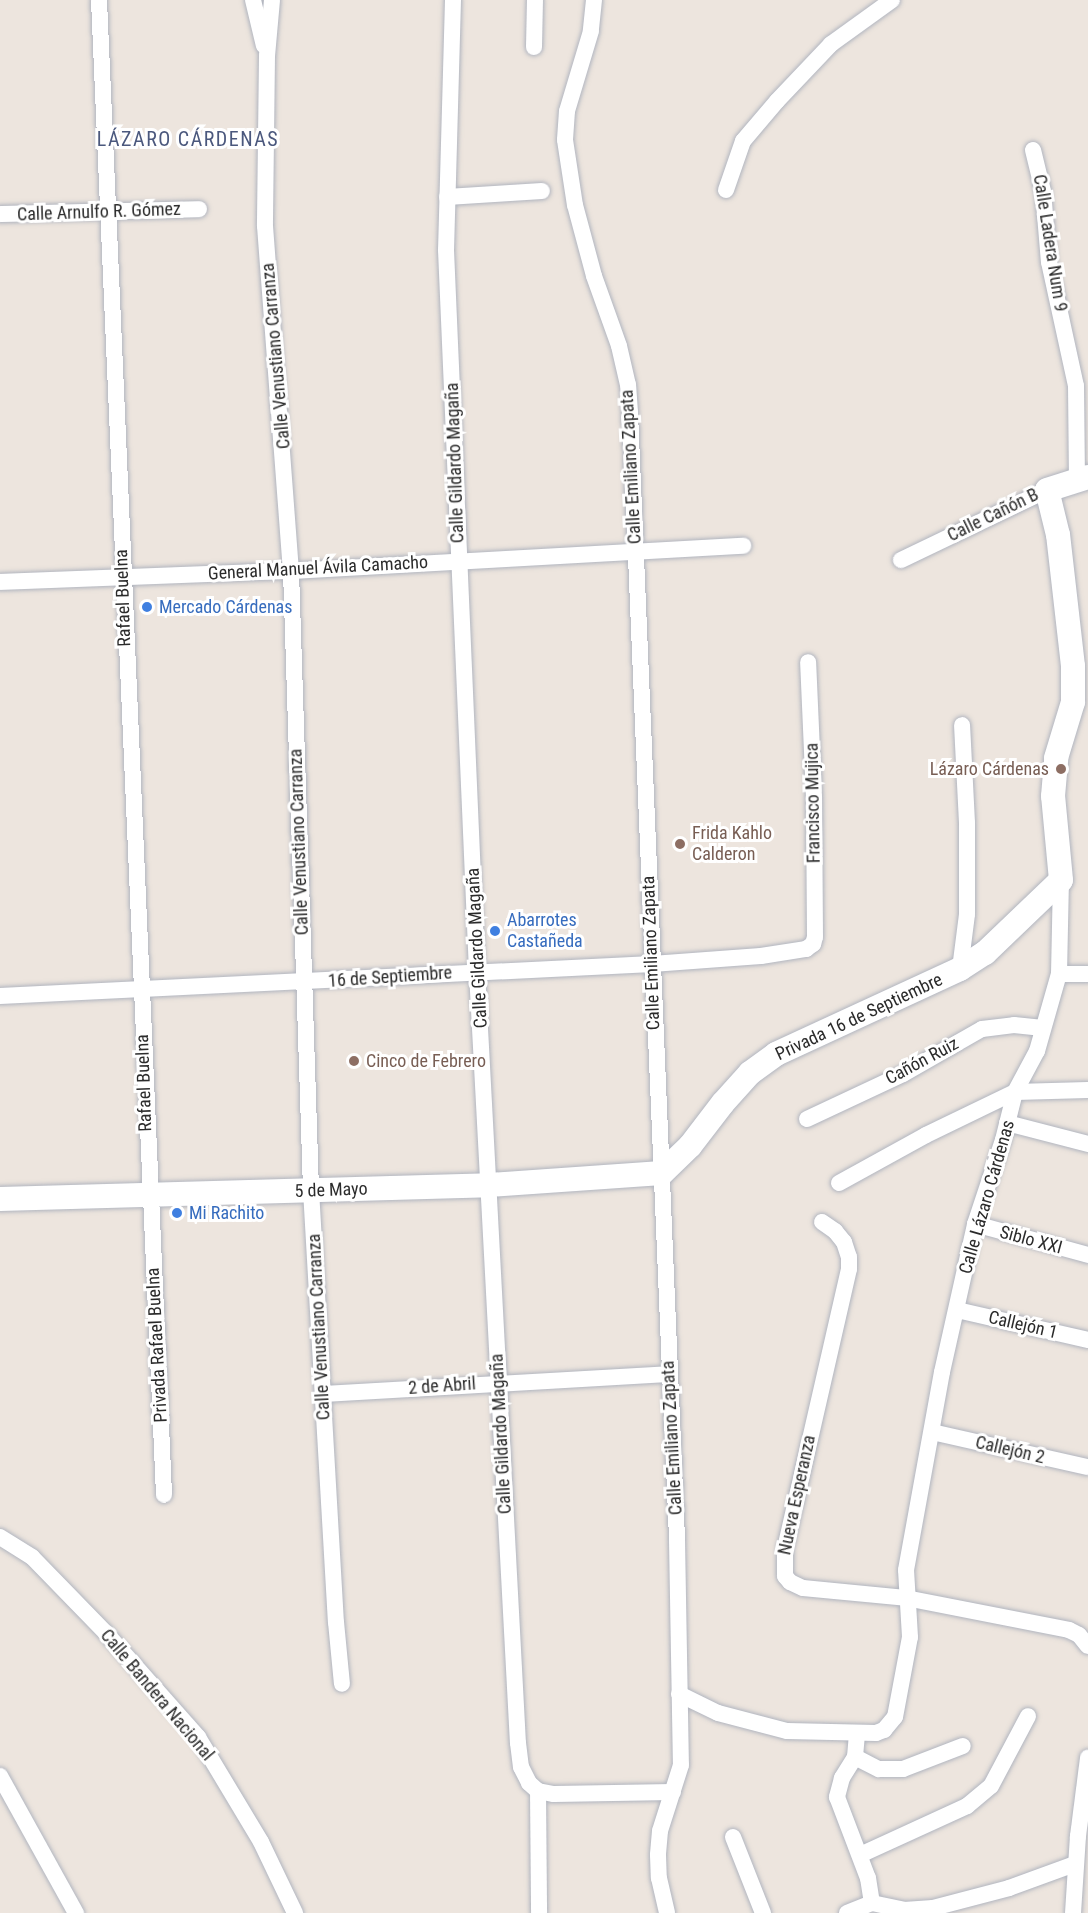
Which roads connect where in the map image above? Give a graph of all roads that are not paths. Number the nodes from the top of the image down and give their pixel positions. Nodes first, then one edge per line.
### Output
1 (99, 0) edge
2 (253, 0) edge
3 (272, 0) edge
4 (453, 0) edge
5 (535, 0) edge
6 (594, 0) edge
7 (892, 0) edge
8 (534, 47) dead end
9 (267, 56) junction
10 (1033, 150) dead end
11 (726, 190) dead end
12 (542, 191) dead end
13 (447, 197) junction
14 (199, 209) dead end
15 (108, 212) junction
16 (0, 214) edge
17 (1082, 478) edge
18 (1047, 490) junction
19 (743, 546) dead end
20 (635, 551) junction
21 (901, 560) dead end
22 (459, 561) junction
23 (291, 571) junction
24 (122, 578) junction
25 (0, 582) edge
26 (808, 662) dead end
27 (1080, 701) edge
28 (962, 725) dead end
29 (1061, 880) junction
30 (813, 944) joint
31 (652, 964) junction
32 (960, 969) junction
33 (477, 972) junction
34 (1059, 974) junction
35 (1088, 974) edge
36 (304, 983) junction
37 (141, 991) junction
38 (0, 996) edge
39 (1043, 1028) junction
40 (1088, 1090) edge
41 (1015, 1092) junction
42 (807, 1119) dead end
43 (1007, 1123) junction
44 (1088, 1144) edge
45 (662, 1173) junction
46 (839, 1183) dead end
47 (489, 1185) junction
48 (311, 1190) junction
49 (149, 1195) junction
50 (0, 1199) edge
51 (822, 1222) dead end
52 (975, 1224) junction
53 (1088, 1255) edge
54 (957, 1310) junction
55 (1088, 1340) edge
56 (668, 1374) junction
57 (499, 1383) junction
58 (323, 1394) junction
59 (932, 1432) junction
60 (1087, 1467) edge
61 (164, 1495) dead end
62 (0, 1537) edge
63 (906, 1598) junction
64 (1088, 1646) edge
65 (342, 1684) dead end
66 (679, 1694) junction
67 (1028, 1716) dead end
68 (857, 1734) junction
69 (963, 1746) dead end
70 (855, 1757) junction
71 (1088, 1758) edge
72 (0, 1776) edge
73 (538, 1791) junction
74 (673, 1791) junction
75 (733, 1837) dead end
76 (860, 1855) junction
77 (1075, 1864) junction
78 (872, 1903) junction
79 (291, 1910) edge
80 (76, 1913) edge
81 (539, 1913) edge
82 (667, 1913) edge
83 (763, 1913) edge
84 (847, 1913) edge
85 (1073, 1913) edge

1 - 15 street, Rafael Buelna
2 - 9 street
3 - 9 street, Calle Venustiano Carranza
4 - 13 street, Calle Gildardo Magaña
5 - 8 street
6 - 20 street, Calle Emiliano Zapata
7 - 11 street
9 - 23 street, Calle Venustiano Carranza
10 - 17 street, Calle Ladera Num 9
12 - 13 street
13 - 22 street, Calle Gildardo Magaña
14 - 15 street, Calle Arnulfo R. Gómez
15 - 16 street, Calle Arnulfo R. Gómez
15 - 24 street, Rafael Buelna
17 - 18 street, Calle Cañón B
18 - 21 street, Calle Cañón B
18 - 27 street, Calle Lázaro Cárdenas
19 - 20 street, General Manuel Ávila Camacho
20 - 22 street, General Manuel Ávila Camacho
20 - 31 street, Calle Emiliano Zapata
22 - 23 street, General Manuel Ávila Camacho
22 - 33 street, Calle Gildardo Magaña
23 - 24 street, General Manuel Ávila Camacho
23 - 36 street, Calle Venustiano Carranza
24 - 25 street, General Manuel Ávila Camacho
24 - 37 street, Rafael Buelna
26 - 30 street, Francisco Mujica
27 - 29 street, Calle Lázaro Cárdenas
28 - 32 street, Privada 16 de Septiembre
29 - 32 street, Privada 16 de Septiembre
29 - 34 street, Calle Lázaro Cárdenas
30 - 31 street, 16 de Septiembre
31 - 33 street, 16 de Septiembre
31 - 45 street, Calle Emiliano Zapata
32 - 45 street, Privada 16 de Septiembre
33 - 36 street, 16 de Septiembre
33 - 47 street, Calle Gildardo Magaña
34 - 35 street
34 - 39 street, Calle Lázaro Cárdenas
36 - 37 street, 16 de Septiembre
36 - 48 street, Calle Venustiano Carranza
37 - 38 street, 16 de Septiembre
37 - 49 street, Rafael Buelna
39 - 41 street, Calle Lázaro Cárdenas
39 - 42 street, Cañón Ruiz
40 - 41 street
41 - 43 street, Calle Lázaro Cárdenas
41 - 46 street
43 - 44 street
43 - 52 street, Calle Lázaro Cárdenas
45 - 47 street, 5 de Mayo
45 - 56 street, Calle Emiliano Zapata
47 - 48 street, 5 de Mayo
47 - 57 street, Calle Gildardo Magaña
48 - 49 street, 5 de Mayo
48 - 58 street, Calle Venustiano Carranza
49 - 50 street, 5 de Mayo
49 - 61 street, Privada Rafael Buelna
51 - 63 street, Nueva Esperanza
52 - 53 street, Siblo XXI
52 - 54 street, Calle Lázaro Cárdenas
54 - 55 street, Callejón 1
54 - 59 street, Calle Lázaro Cárdenas
56 - 57 street, 2 de Abril
56 - 66 street, Calle Emiliano Zapata
57 - 58 street, 2 de Abril
57 - 73 street, Calle Gildardo Magaña
58 - 65 street, Calle Venustiano Carranza
59 - 60 street, Callejón 2
59 - 63 street, Calle Lázaro Cárdenas
62 - 79 street, Calle Bandera Nacional
63 - 64 street, Nueva Esperanza
63 - 68 street, Calle Lázaro Cárdenas
66 - 68 street, Calle Lázaro Cárdenas
66 - 74 street, Calle Emiliano Zapata
67 - 76 street
68 - 70 street
69 - 70 street
70 - 76 street
71 - 77 street
72 - 80 street
73 - 74 street
73 - 81 street
74 - 82 street, Calle Emiliano Zapata
75 - 83 street
76 - 78 street
77 - 78 street
77 - 85 street
78 - 84 street

